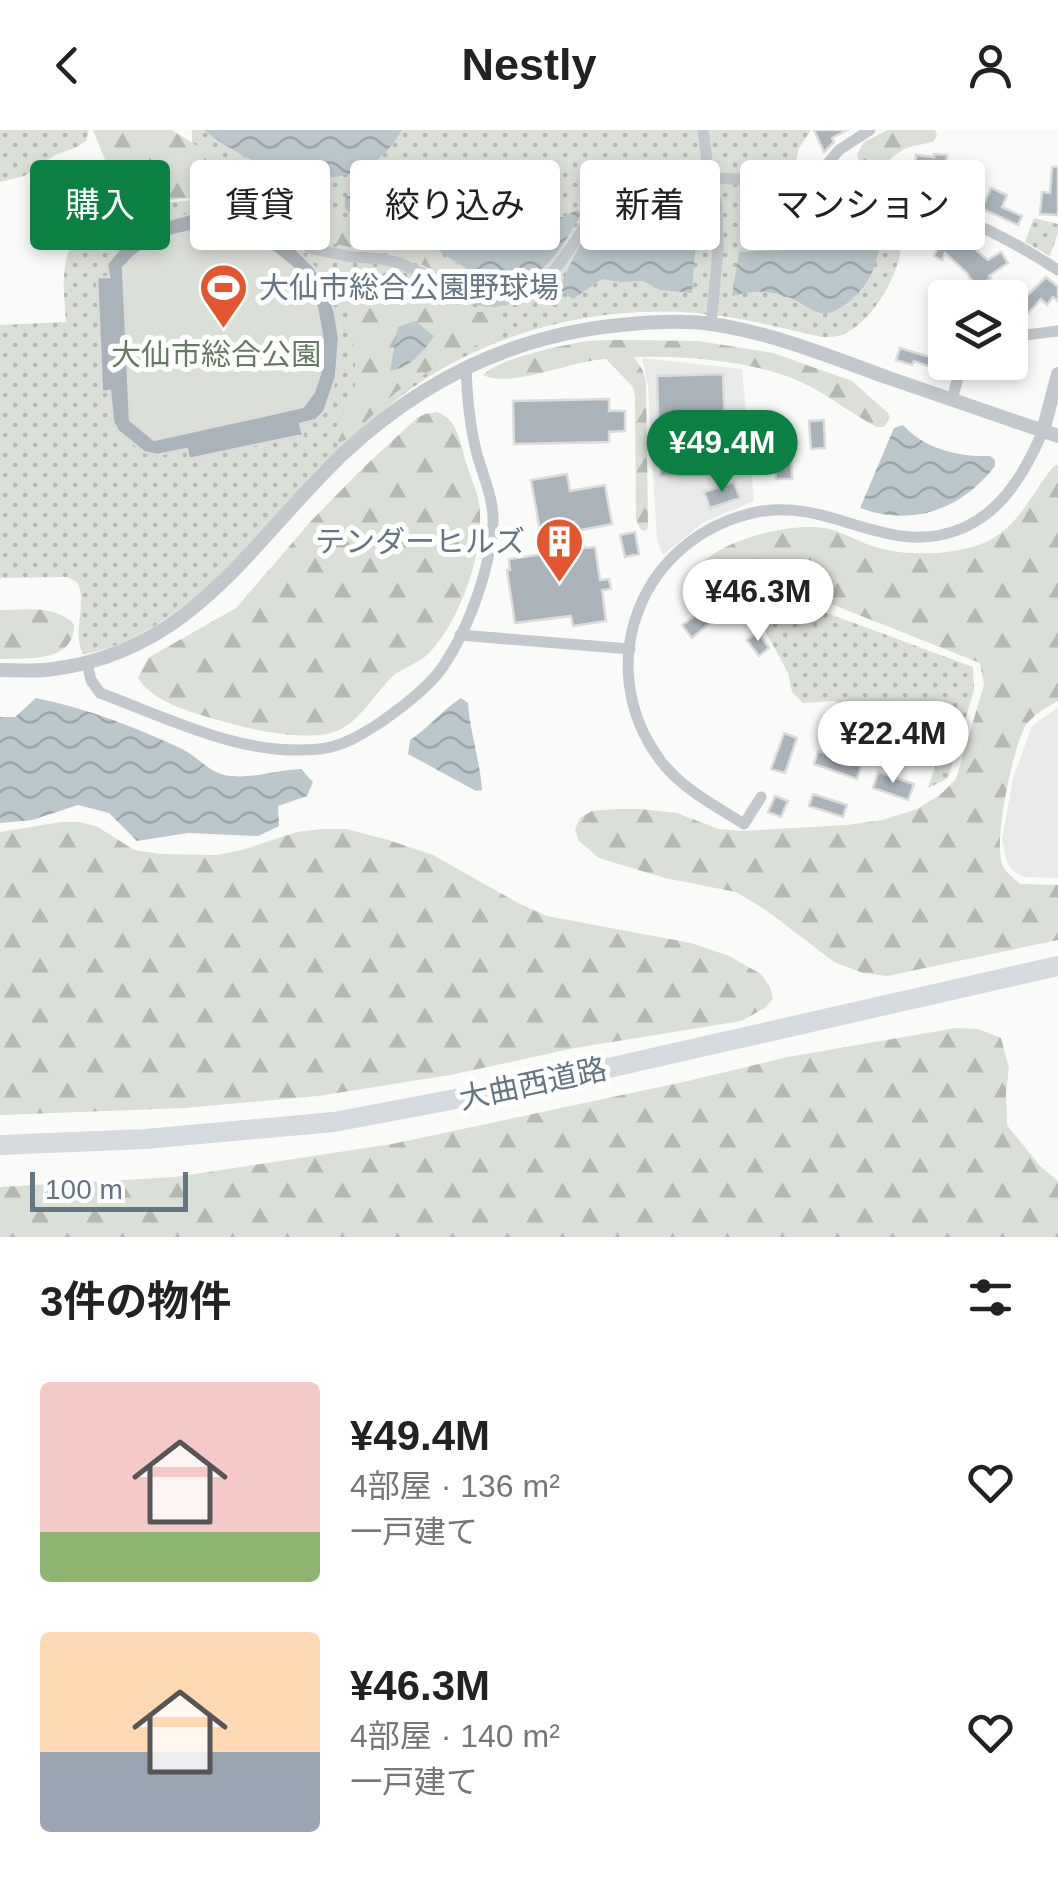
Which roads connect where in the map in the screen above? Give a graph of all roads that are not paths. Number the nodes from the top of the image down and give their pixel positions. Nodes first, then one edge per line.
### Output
1 (703, 130) edge
2 (870, 130) edge
3 (707, 160) edge
4 (830, 160) edge
5 (985, 230) edge
6 (580, 233) edge
7 (318, 250) edge
8 (718, 250) edge
9 (1058, 270) edge
10 (711, 324) junction
11 (1058, 331) edge
12 (1028, 335) edge
13 (466, 367) junction
14 (1058, 374) edge
15 (957, 380) edge
16 (952, 400) junction
17 (1042, 431) junction
18 (1058, 436) edge
19 (460, 635) junction
20 (630, 649) junction
21 (87, 663) junction
22 (0, 670) edge
23 (762, 796) dead end
24 (1058, 966) edge
25 (0, 1144) edge

1 - 3 street
2 - 4 street
5 - 9 street
6 - 7 street
8 - 10 street
10 - 13 street
10 - 16 street
11 - 12 street
13 - 19 street
13 - 21 street
14 - 17 street
15 - 16 street
16 - 17 street
17 - 18 street
17 - 20 street
19 - 20 street
19 - 21 street
20 - 23 street
21 - 22 street
24 - 25 highway, 大曲西道路

